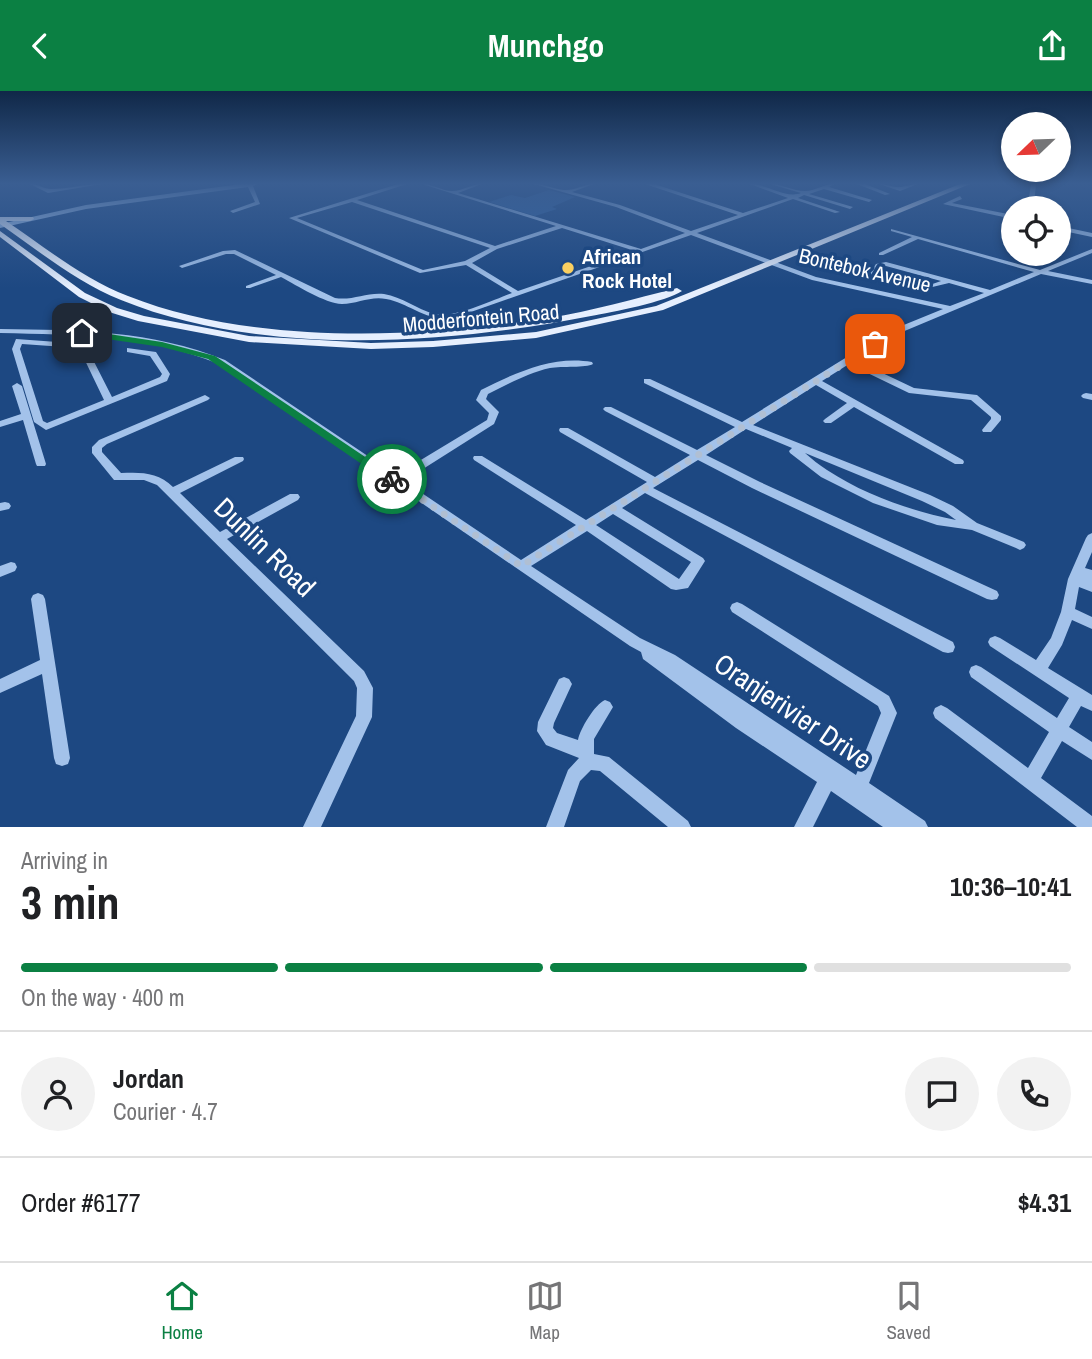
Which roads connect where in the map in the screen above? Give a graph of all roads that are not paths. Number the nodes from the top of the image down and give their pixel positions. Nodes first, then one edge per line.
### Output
1 (36, 218) edge
2 (294, 218) edge
3 (408, 218) edge
4 (537, 218) edge
5 (651, 218) edge
6 (734, 218) edge
7 (859, 218) edge
8 (883, 218) edge
9 (33, 219) junction
10 (2, 226) edge
11 (563, 226) junction
12 (893, 230) dead end
13 (1071, 231) edge
14 (691, 233) junction
15 (20, 235) junction
16 (1092, 235) edge
17 (916, 238) junction
18 (0, 239) edge
19 (495, 248) junction
20 (642, 251) junction
21 (1092, 251) edge
22 (881, 254) dead end
23 (28, 256) junction
24 (760, 260) junction
25 (467, 263) junction
26 (772, 264) junction
27 (182, 266) dead end
28 (1041, 272) junction
29 (281, 275) junction
30 (869, 279) dead end
31 (949, 281) junction
32 (1092, 282) edge
33 (248, 286) dead end
34 (926, 288) dead end
35 (989, 292) junction
36 (518, 294) junction
37 (948, 308) junction
38 (0, 331) edge
39 (29, 332) junction
40 (19, 341) junction
41 (131, 350) dead end
42 (849, 360) junction
43 (589, 364) dead end
44 (647, 381) dead end
45 (815, 381) junction
46 (17, 386) dead end
47 (205, 398) dead end
48 (110, 402) junction
49 (852, 404) junction
50 (608, 409) dead end
51 (26, 416) junction
52 (828, 421) dead end
53 (0, 424) edge
54 (742, 426) junction
55 (564, 430) dead end
56 (987, 430) dead end
57 (695, 455) junction
58 (478, 458) dead end
59 (239, 459) dead end
60 (959, 462) dead end
61 (41, 464) dead end
62 (395, 481) junction
63 (649, 484) junction
64 (171, 493) junction
65 (295, 497) dead end
66 (612, 508) junction
67 (585, 525) junction
68 (973, 526) junction
69 (1092, 538) edge
70 (218, 539) junction
71 (1020, 545) dead end
72 (521, 566) junction
73 (1076, 575) junction
74 (1092, 576) edge
75 (1092, 587) edge
76 (992, 596) dead end
77 (38, 599) dead end
78 (737, 608) dead end
79 (1068, 612) junction
80 (1092, 624) edge
81 (995, 642) dead end
82 (948, 647) dead end
83 (47, 664) junction
84 (1039, 669) junction
85 (976, 672) dead end
86 (564, 684) dead end
87 (0, 686) edge
88 (1085, 700) edge
89 (605, 707) dead end
90 (942, 713) dead end
91 (1059, 729) junction
92 (1092, 752) edge
93 (586, 756) junction
94 (62, 758) dead end
95 (830, 775) junction
96 (1030, 781) junction
97 (859, 787) junction
98 (312, 827) edge
99 (555, 827) edge
100 (682, 827) edge
101 (803, 827) edge
102 (899, 827) edge
103 (919, 827) edge
104 (1092, 827) edge

1 - 9 street
2 - 25 street
3 - 19 street
4 - 11 street
5 - 14 street, Bontebok Avenue
6 - 14 street
7 - 24 main road, Modderfontein Road
8 - 26 main road, Modderfontein Road
9 - 10 main road
9 - 15 main road
10 - 15 main road, Modderfontein Road
10 - 23 main road, Modderfontein Road
11 - 19 street
11 - 20 street
12 - 17 street
13 - 16 street
14 - 20 street
14 - 24 street, Bontebok Avenue
15 - 24 main road, Modderfontein Road
17 - 22 street
17 - 28 street
18 - 23 main road
19 - 25 street
20 - 36 street
21 - 28 street
23 - 26 main road, Modderfontein Road
24 - 26 street, Bontebok Avenue
25 - 36 street
26 - 37 street, Bontebok Avenue
27 - 29 street
28 - 32 street
28 - 35 street
29 - 33 street
29 - 36 street
30 - 31 street
31 - 34 street
31 - 35 street
35 - 37 street
37 - 42 street
38 - 39 street, Oranjerivier Drive
39 - 40 street
39 - 62 street, Oranjerivier Drive
40 - 48 street
40 - 48 street
41 - 48 street
42 - 45 street
42 - 56 street
43 - 62 street
44 - 54 street
45 - 49 street
45 - 54 street
46 - 51 street
47 - 64 street, Dunlin Road
49 - 52 street
49 - 60 street
50 - 57 street
51 - 53 street
51 - 61 street
54 - 57 street
54 - 68 street
54 - 68 street
55 - 63 street
57 - 63 street
57 - 76 street
58 - 67 street
59 - 64 street
62 - 72 street, Oranjerivier Drive
63 - 66 street
63 - 82 street
64 - 70 street, Dunlin Road
65 - 70 street
66 - 67 street
66 - 67 street
67 - 72 street
68 - 71 street
69 - 73 street
70 - 98 street, Dunlin Road
72 - 95 street, Oranjerivier Drive
73 - 74 street
73 - 75 street
73 - 79 street
77 - 83 street
78 - 97 street
79 - 80 street
79 - 84 street
81 - 84 street
83 - 87 street
83 - 94 street
84 - 88 street
85 - 91 street
86 - 93 street
88 - 91 street
89 - 93 street
90 - 96 street
91 - 92 street
91 - 96 street
93 - 99 street
93 - 100 street
95 - 97 street, Oranjerivier Drive
95 - 101 street
95 - 102 street, Oranjerivier Drive
96 - 104 street
97 - 103 street, Oranjerivier Drive

